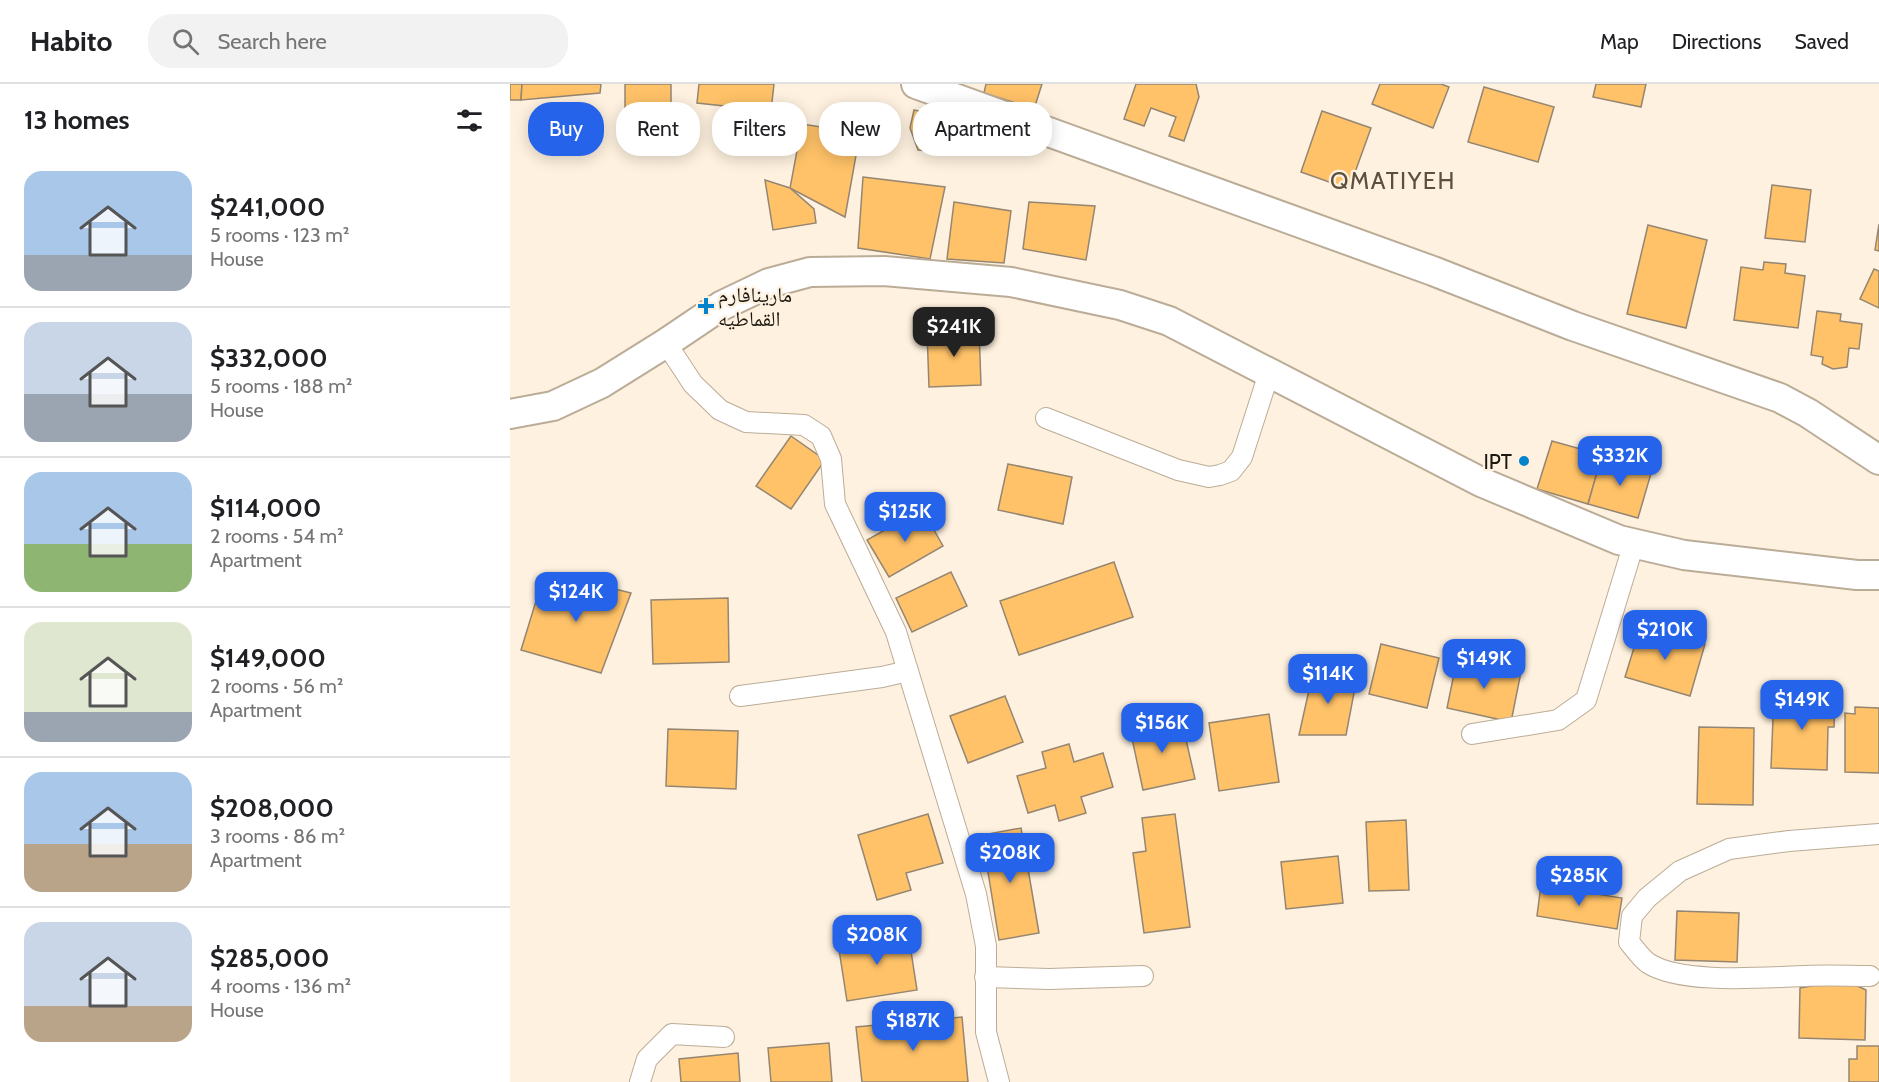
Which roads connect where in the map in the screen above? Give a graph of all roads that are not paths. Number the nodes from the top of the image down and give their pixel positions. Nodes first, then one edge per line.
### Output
1 (916, 84) edge
2 (666, 344) junction
3 (1269, 373) junction
4 (510, 414) edge
5 (1046, 418) dead end
6 (1879, 460) edge
7 (1634, 543) junction
8 (1879, 575) edge
9 (908, 670) junction
10 (741, 696) dead end
11 (1472, 734) dead end
12 (1879, 834) edge
13 (1143, 976) dead end
14 (1870, 976) dead end
15 (985, 977) junction
16 (724, 1037) dead end
17 (640, 1082) edge
18 (999, 1082) edge

1 - 6 main road
2 - 3 main road
2 - 4 main road
2 - 9 street
3 - 5 street
3 - 7 main road
7 - 8 main road
7 - 11 street
9 - 10 street
9 - 15 street
12 - 14 street
13 - 15 street
15 - 18 street
16 - 17 street

